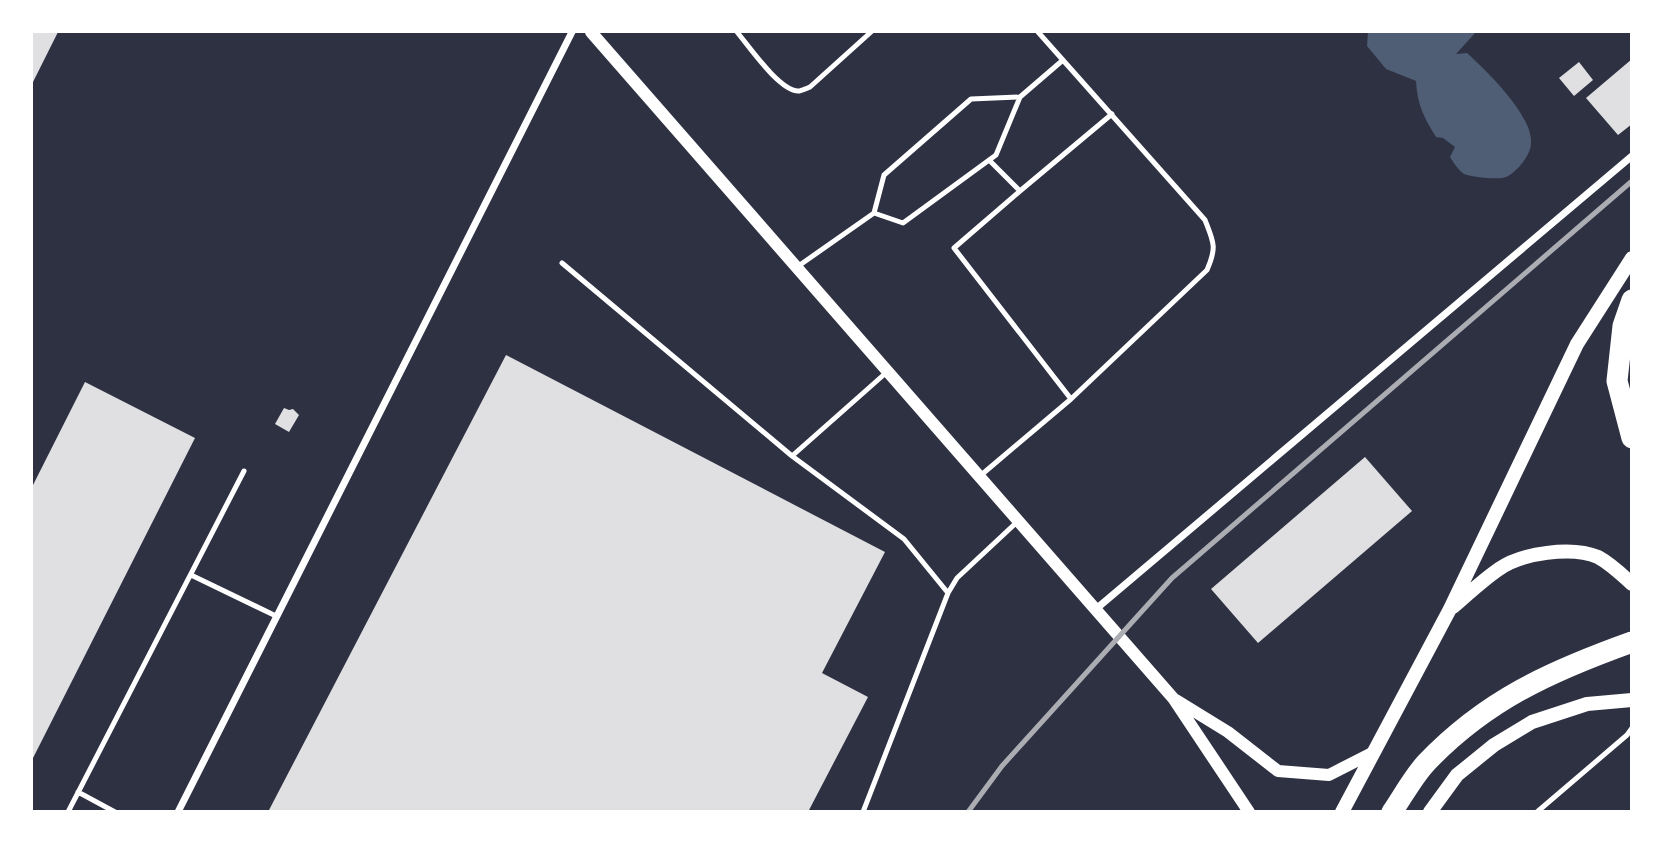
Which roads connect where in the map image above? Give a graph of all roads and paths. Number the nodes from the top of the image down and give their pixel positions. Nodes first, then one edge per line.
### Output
1 (572, 32) edge
2 (591, 32) edge
3 (737, 32) edge
4 (871, 32) edge
5 (1038, 32) edge
6 (1063, 60) junction
7 (1020, 97) junction
8 (1112, 114) junction
9 (1632, 156) edge
10 (989, 160) junction
11 (1020, 191) junction
12 (874, 213) junction
13 (1632, 258) edge
14 (562, 263) dead end
15 (797, 267) junction
16 (1632, 300) edge
17 (888, 371) junction
18 (1071, 399) junction
19 (1632, 438) edge
20 (792, 456) junction
21 (244, 471) dead end
22 (980, 476) junction
23 (1018, 521) junction
24 (191, 575) junction
25 (1632, 584) edge
26 (948, 593) junction
27 (1096, 609) junction
28 (1450, 609) junction
29 (276, 616) junction
30 (1632, 642) edge
31 (1173, 698) junction
32 (1632, 701) edge
33 (1632, 727) edge
34 (1372, 753) junction
35 (78, 792) junction
36 (68, 811) edge
37 (115, 811) edge
38 (177, 811) edge
39 (863, 811) edge
40 (1249, 811) edge
41 (1342, 811) edge
42 (1392, 811) edge
43 (1430, 811) edge
44 (1537, 811) edge

1 - 29 street
2 - 15 street
3 - 4 lane
5 - 6 lane
6 - 7 lane
6 - 8 lane
7 - 10 lane
7 - 12 lane
8 - 11 lane
8 - 18 lane
9 - 27 street
10 - 11 lane
10 - 12 lane
11 - 18 lane
12 - 15 lane
13 - 28 main road
14 - 20 lane
15 - 17 street
16 - 19 highway
17 - 20 lane
17 - 22 street
18 - 22 lane
20 - 26 lane
21 - 24 lane
22 - 23 street
23 - 26 lane
23 - 27 street
24 - 29 lane
24 - 35 lane
25 - 28 main road
26 - 39 lane
27 - 31 street
28 - 34 main road
29 - 38 street
30 - 42 highway
31 - 34 street
31 - 40 street
32 - 43 main road
33 - 44 lane
34 - 41 main road
35 - 36 lane
35 - 37 lane

